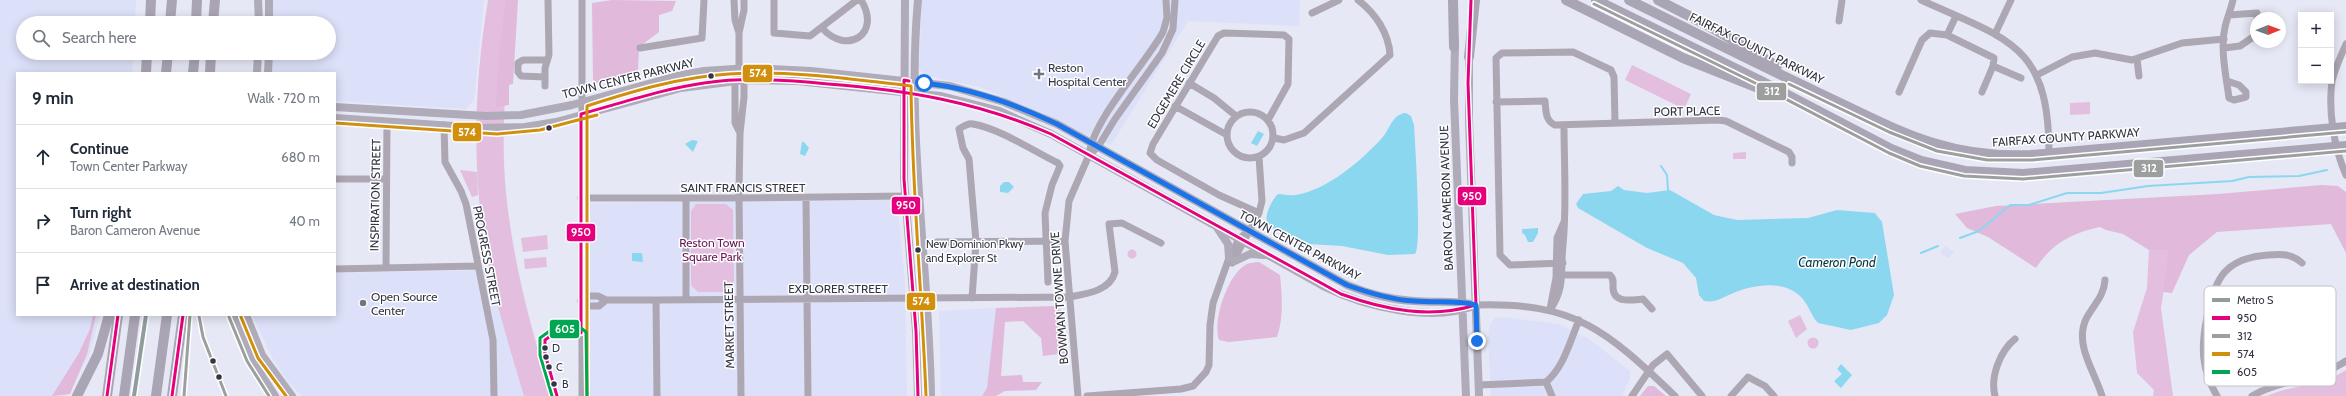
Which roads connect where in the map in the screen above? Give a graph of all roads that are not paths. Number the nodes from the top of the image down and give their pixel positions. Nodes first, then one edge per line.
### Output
1 (151, 0) edge
2 (172, 0) edge
3 (198, 0) edge
4 (214, 0) edge
5 (258, 0) edge
6 (269, 0) edge
7 (548, 0) edge
8 (582, 0) edge
9 (704, 0) edge
10 (734, 0) edge
11 (744, 0) edge
12 (774, 0) edge
13 (857, 0) edge
14 (861, 0) edge
15 (905, 0) edge
16 (918, 0) edge
17 (1166, 0) edge
18 (1175, 0) edge
19 (1339, 0) edge
20 (1358, 0) edge
21 (1453, 0) edge
22 (1456, 0) edge
23 (1471, 0) edge
24 (1475, 0) edge
25 (1566, 0) edge
26 (1596, 0) edge
27 (1629, 0) edge
28 (1658, 0) edge
29 (1842, 0) edge
30 (1921, 0) edge
31 (2011, 0) edge
32 (2233, 0) edge
33 (1312, 13) dead end
34 (2250, 14) edge
35 (2229, 15) junction
36 (150, 16) edge
37 (171, 16) edge
38 (197, 16) edge
39 (213, 16) edge
40 (259, 16) edge
41 (269, 16) edge
42 (1956, 16) junction
43 (1839, 21) dead end
44 (822, 28) junction
45 (739, 33) junction
46 (1995, 34) junction
47 (1947, 35) junction
48 (2224, 38) junction
49 (2250, 39) edge
50 (2346, 44) edge
51 (1454, 47) junction
52 (640, 48) dead end
53 (2224, 48) junction
54 (1469, 57) junction
55 (2137, 59) junction
56 (147, 60) edge
57 (167, 60) edge
58 (194, 60) edge
59 (211, 60) edge
60 (258, 60) edge
61 (269, 60) edge
62 (547, 60) junction
63 (1994, 66) junction
64 (739, 68) junction
65 (146, 72) edge
66 (166, 72) edge
67 (193, 72) edge
68 (210, 72) edge
69 (257, 72) edge
70 (268, 72) edge
71 (2037, 75) junction
72 (2139, 76) dead end
73 (545, 77) junction
74 (2021, 78) dead end
75 (735, 80) junction
76 (744, 80) junction
77 (904, 80) junction
78 (2227, 81) dead end
79 (916, 82) junction
80 (1189, 82) junction
81 (545, 86) dead end
82 (904, 91) junction
83 (1899, 92) dead end
84 (1982, 92) dead end
85 (916, 93) junction
86 (582, 102) junction
87 (1496, 102) junction
88 (1175, 106) junction
89 (336, 107) edge
90 (581, 114) junction
91 (1236, 116) junction
92 (336, 118) edge
93 (1873, 118) junction
94 (1268, 120) junction
95 (387, 122) junction
96 (1835, 122) junction
97 (1615, 123) junction
98 (444, 125) junction
99 (1564, 125) junction
100 (2334, 128) junction
101 (2346, 128) edge
102 (740, 133) junction
103 (1227, 135) junction
104 (1274, 138) junction
105 (1090, 143) junction
106 (2341, 146) edge
107 (1098, 147) junction
108 (2049, 154) junction
109 (1089, 155) junction
110 (1259, 157) junction
111 (1792, 163) dead end
112 (2346, 175) edge
113 (336, 179) edge
114 (386, 180) junction
115 (905, 196) junction
116 (581, 198) junction
117 (686, 198) junction
118 (739, 198) junction
119 (806, 198) junction
120 (1259, 213) junction
121 (1215, 226) junction
122 (1248, 231) junction
123 (1065, 241) junction
124 (1242, 241) junction
125 (938, 242) dead end
126 (976, 242) junction
127 (1045, 242) junction
128 (1161, 243) dead end
129 (1269, 256) junction
130 (1232, 259) junction
131 (1559, 263) junction
132 (2302, 263) dead end
133 (477, 266) junction
134 (336, 268) edge
135 (386, 268) junction
136 (1563, 275) junction
137 (2105, 280) dead end
138 (1048, 282) dead end
139 (2215, 286) edge
140 (913, 298) junction
141 (927, 298) junction
142 (972, 298) junction
143 (1069, 298) junction
144 (740, 299) junction
145 (807, 299) junction
146 (656, 300) junction
147 (686, 300) junction
148 (581, 301) junction
149 (1462, 302) junction
150 (1476, 305) junction
151 (1652, 309) dead end
152 (1550, 310) junction
153 (1462, 311) junction
154 (109, 316) edge
155 (118, 316) edge
156 (135, 316) edge
157 (167, 316) edge
158 (184, 316) edge
159 (184, 316) edge
160 (234, 316) edge
161 (246, 316) edge
162 (1579, 320) junction
163 (2204, 336) edge
164 (2015, 339) dead end
165 (2346, 361) edge
166 (2204, 367) edge
167 (2336, 367) edge
168 (1648, 372) junction
169 (1546, 382) junction
170 (1479, 385) junction
171 (2213, 386) edge
172 (2272, 386) edge
173 (77, 396) edge
174 (107, 396) edge
175 (124, 396) edge
176 (156, 396) edge
177 (172, 396) edge
178 (179, 396) edge
179 (275, 396) edge
180 (292, 396) edge
181 (494, 396) edge
182 (582, 396) edge
183 (657, 396) edge
184 (741, 396) edge
185 (808, 396) edge
186 (918, 396) edge
187 (931, 396) edge
188 (1078, 396) edge
189 (1087, 396) edge
190 (1466, 396) edge
191 (1479, 396) edge
192 (1552, 396) edge
193 (1632, 396) edge
194 (1674, 396) edge
195 (1702, 396) edge
196 (1731, 396) edge
197 (1774, 396) edge
198 (1995, 396) edge
199 (2102, 396) edge
200 (2217, 396) edge
201 (2252, 396) edge

1 - 36 highway
2 - 37 highway
3 - 38 highway
4 - 39 highway
5 - 40 main road
6 - 41 main road
7 - 62 street
8 - 86 street
9 - 52 street
10 - 45 street, MARKET STREET
11 - 45 street, MARKET STREET
12 - 44 street
13 - 44 street
14 - 44 street
15 - 77 main road
16 - 79 main road
17 - 105 street
18 - 107 street, BOWMAN TOWNE DRIVE
19 - 33 street
20 - 104 street
21 - 51 highway
22 - 51 main road, BARON CAMERON AVENUE
23 - 54 main road
24 - 54 highway
25 - 96 highway
26 - 96 highway
27 - 93 highway, FAIRFAX COUNTY PARKWAY
28 - 93 highway
29 - 43 street
30 - 42 street
31 - 46 street
32 - 35 street
34 - 35 street
35 - 48 street
42 - 46 street
42 - 47 street
45 - 64 street, MARKET STREET
46 - 71 street
47 - 63 street
47 - 83 street
48 - 53 street
48 - 55 street
49 - 53 street
50 - 100 street
51 - 149 main road, BARON CAMERON AVENUE
53 - 78 street
54 - 150 main road
55 - 71 street
55 - 72 street
56 - 65 highway
57 - 66 highway
58 - 67 highway
59 - 68 highway
60 - 69 main road
61 - 70 main road
62 - 73 street
62 - 73 street
63 - 74 street
63 - 84 street
64 - 75 street, MARKET STREET
64 - 76 street, MARKET STREET
64 - 77 main road, TOWN CENTER PARKWAY
64 - 86 main road, TOWN CENTER PARKWAY
71 - 108 street
73 - 81 street
75 - 76 main road, TOWN CENTER PARKWAY
75 - 90 main road, TOWN CENTER PARKWAY
75 - 102 street, MARKET STREET
76 - 82 main road, TOWN CENTER PARKWAY
76 - 102 street, MARKET STREET
77 - 79 main road, TOWN CENTER PARKWAY
77 - 82 main road
79 - 85 main road
79 - 105 main road, TOWN CENTER PARKWAY
80 - 88 street, EDGEMERE CIRCLE
80 - 91 street
80 - 94 street, EDGEMERE CIRCLE
82 - 85 main road, TOWN CENTER PARKWAY
82 - 115 main road
85 - 109 main road, TOWN CENTER PARKWAY
85 - 141 main road
86 - 89 main road, TOWN CENTER PARKWAY
86 - 90 street
87 - 97 street
87 - 99 street
87 - 131 street
88 - 103 street
88 - 120 street, EDGEMERE CIRCLE
90 - 98 main road, TOWN CENTER PARKWAY
90 - 116 street
91 - 94 street
91 - 103 street
92 - 95 main road, TOWN CENTER PARKWAY
93 - 108 highway, FAIRFAX COUNTY PARKWAY
94 - 104 street
95 - 98 main road, TOWN CENTER PARKWAY
95 - 114 street, INSPIRATION STREET
96 - 106 highway
97 - 99 street, PORT PLACE
97 - 111 street, PORT PLACE
98 - 133 street, PROGRESS STREET
99 - 131 street
100 - 101 highway, FAIRFAX COUNTY PARKWAY
100 - 106 street
100 - 108 highway, FAIRFAX COUNTY PARKWAY
102 - 118 street, MARKET STREET
103 - 110 street
104 - 110 street
105 - 107 main road, TOWN CENTER PARKWAY
105 - 109 street, BOWMAN TOWNE DRIVE
106 - 112 street
107 - 109 street, BOWMAN TOWNE DRIVE
107 - 122 main road, TOWN CENTER PARKWAY
109 - 121 main road, TOWN CENTER PARKWAY
109 - 123 street, BOWMAN TOWNE DRIVE
110 - 120 street
113 - 114 street
114 - 135 street, INSPIRATION STREET
115 - 119 street, SAINT FRANCIS STREET
115 - 140 main road
116 - 117 street, SAINT FRANCIS STREET
116 - 148 street
117 - 118 street, SAINT FRANCIS STREET
117 - 147 street
118 - 119 street, SAINT FRANCIS STREET
118 - 144 street, MARKET STREET
119 - 145 street
120 - 122 street
121 - 124 main road, TOWN CENTER PARKWAY
121 - 130 main road
122 - 124 street
122 - 149 main road, TOWN CENTER PARKWAY
123 - 127 street
123 - 143 street, BOWMAN TOWNE DRIVE
124 - 129 main road, TOWN CENTER PARKWAY
124 - 130 street
125 - 126 street
126 - 127 street
126 - 127 street
126 - 142 street
127 - 138 street
128 - 143 street, EXPLORER STREET
129 - 130 main road
129 - 153 main road, TOWN CENTER PARKWAY
130 - 189 street
131 - 136 street
131 - 152 street
132 - 139 street
133 - 135 street
133 - 181 street, PROGRESS STREET
134 - 135 street
136 - 151 street
136 - 152 street
137 - 199 street
140 - 141 street, EXPLORER STREET
140 - 145 street, EXPLORER STREET
140 - 186 main road
141 - 142 street, EXPLORER STREET
141 - 187 main road
142 - 143 street, EXPLORER STREET
143 - 188 street, BOWMAN TOWNE DRIVE
144 - 145 street, EXPLORER STREET
144 - 147 street, EXPLORER STREET
144 - 184 street, MARKET STREET
145 - 185 street
146 - 147 street, EXPLORER STREET
146 - 148 street, EXPLORER STREET
146 - 183 street
148 - 182 street
149 - 150 main road, TOWN CENTER PARKWAY
149 - 153 main road, BARON CAMERON AVENUE
150 - 152 street
150 - 153 main road, TOWN CENTER PARKWAY
150 - 170 main road
152 - 162 street
153 - 190 main road, BARON CAMERON AVENUE
154 - 173 highway
155 - 174 highway
156 - 175 highway
157 - 176 highway
158 - 177 highway
159 - 178 highway
160 - 179 main road
161 - 180 main road
162 - 168 street
162 - 169 street
163 - 166 street
164 - 198 street
165 - 167 street
168 - 193 street
168 - 194 street
168 - 195 street
169 - 170 street
169 - 192 street
170 - 191 main road
171 - 200 street
172 - 201 street
196 - 197 street

